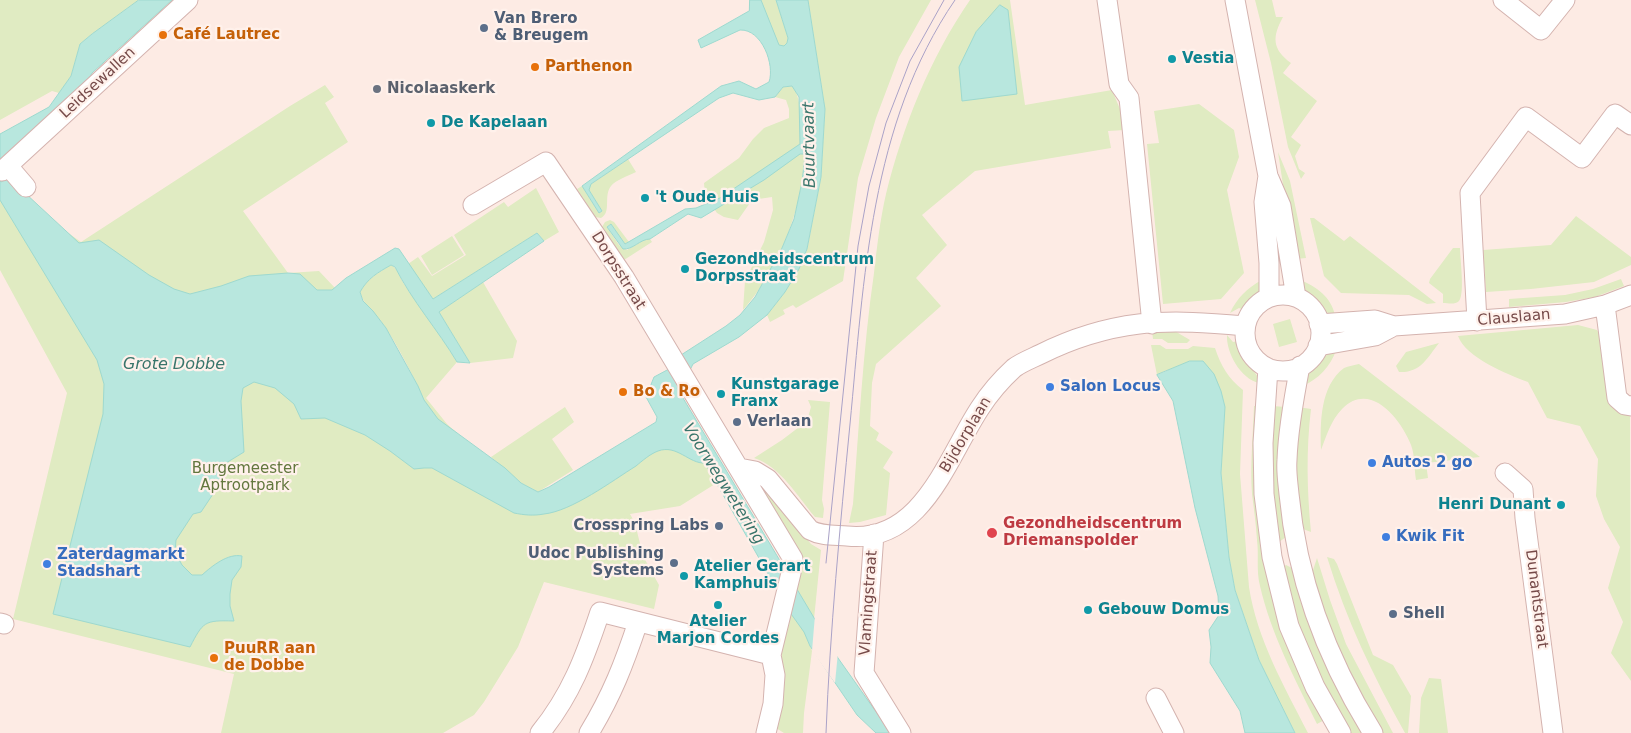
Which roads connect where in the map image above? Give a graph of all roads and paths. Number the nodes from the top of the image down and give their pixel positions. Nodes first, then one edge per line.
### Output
1 (188, 0) edge
2 (1107, 0) edge
3 (1235, 0) edge
4 (1503, 0) edge
5 (1565, 0) edge
6 (1631, 125) edge
7 (1268, 176) junction
8 (26, 187) dead end
9 (473, 205) dead end
10 (1631, 295) edge
11 (1269, 297) junction
12 (1296, 297) junction
13 (1606, 305) junction
14 (1477, 321) junction
15 (1152, 324) junction
16 (1319, 324) junction
17 (1245, 326) junction
18 (1394, 326) junction
19 (1318, 346) junction
20 (1300, 366) junction
21 (1268, 368) junction
22 (1631, 406) edge
23 (739, 468) junction
24 (1505, 473) dead end
25 (874, 534) junction
26 (638, 622) junction
27 (771, 654) junction
28 (1156, 698) dead end
29 (540, 733) edge
30 (589, 733) edge
31 (766, 733) edge
32 (901, 733) edge
33 (1174, 733) edge
34 (1341, 733) edge
35 (1373, 733) edge
36 (1553, 733) edge

1 - 8 street, Leidsewallen
2 - 15 street
3 - 7 street
4 - 5 street
6 - 14 street
7 - 11 street
7 - 12 street
9 - 23 street, Dorpsstraat
10 - 13 street, Clauslaan
11 - 12 street
11 - 17 street
12 - 16 street
13 - 14 street, Clauslaan
13 - 22 street
14 - 18 street, Clauslaan
15 - 17 street, Bijdorplaan
15 - 25 street, Bijdorplaan
16 - 18 street, Clauslaan
16 - 19 street
17 - 21 street
18 - 19 street, Clauslaan
19 - 20 street
20 - 21 street
20 - 35 street
21 - 34 street
23 - 25 street, Vlamingstraat
23 - 27 street
24 - 36 street, Dunantstraat
25 - 32 street, Vlamingstraat
26 - 27 street
26 - 29 street
26 - 30 street
27 - 31 street
28 - 33 street

